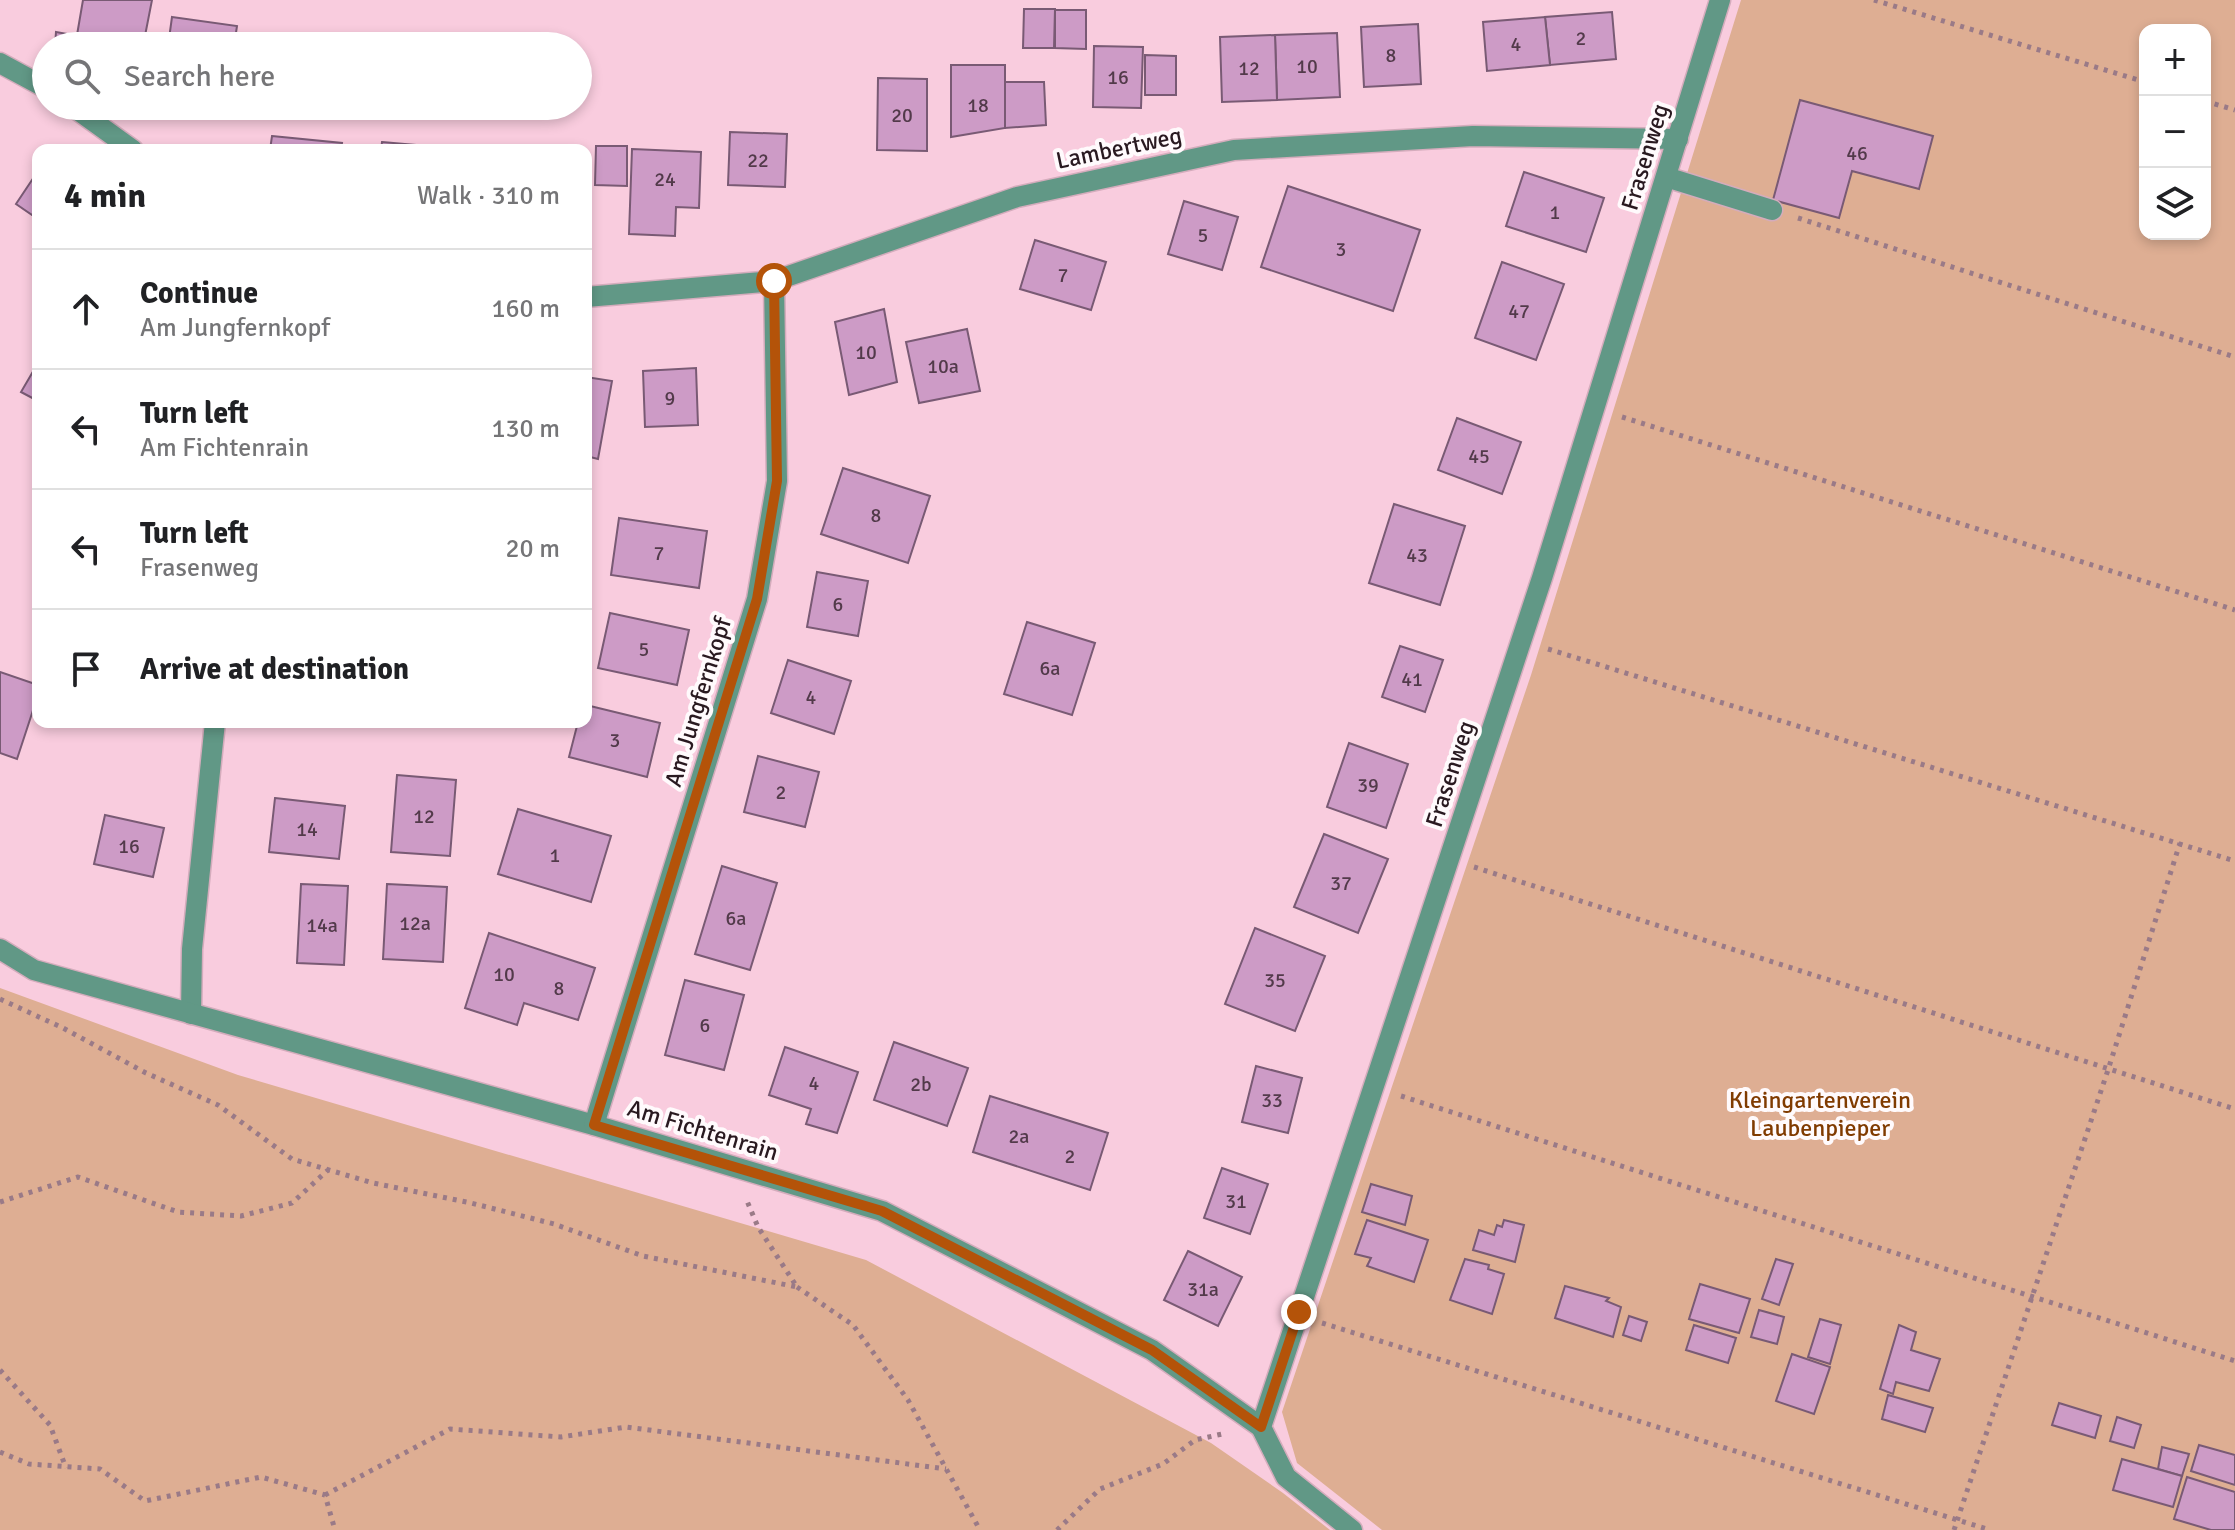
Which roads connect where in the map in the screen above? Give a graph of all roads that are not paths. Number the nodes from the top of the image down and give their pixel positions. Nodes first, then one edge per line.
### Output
1 (1720, 0) edge
2 (0, 63) edge
3 (32, 80) edge
4 (91, 120) edge
5 (1678, 139) junction
6 (125, 144) edge
7 (1666, 177) junction
8 (1772, 210) road end
9 (774, 281) junction
10 (592, 296) edge
11 (214, 728) edge
12 (0, 949) edge
13 (191, 1014) junction
14 (594, 1125) junction
15 (1261, 1427) junction
16 (1352, 1530) edge

1 - 5 street, Frasenweg
2 - 3 street
4 - 6 street
5 - 7 street, Frasenweg
5 - 9 street, Lambertweg
7 - 8 street
7 - 15 street, Frasenweg
9 - 10 street, Lambertweg
9 - 14 street, Am Jungfernkopf
11 - 13 street
12 - 13 street, Am Fichtenrain
13 - 14 street, Am Fichtenrain
14 - 15 street, Am Fichtenrain
15 - 16 street

